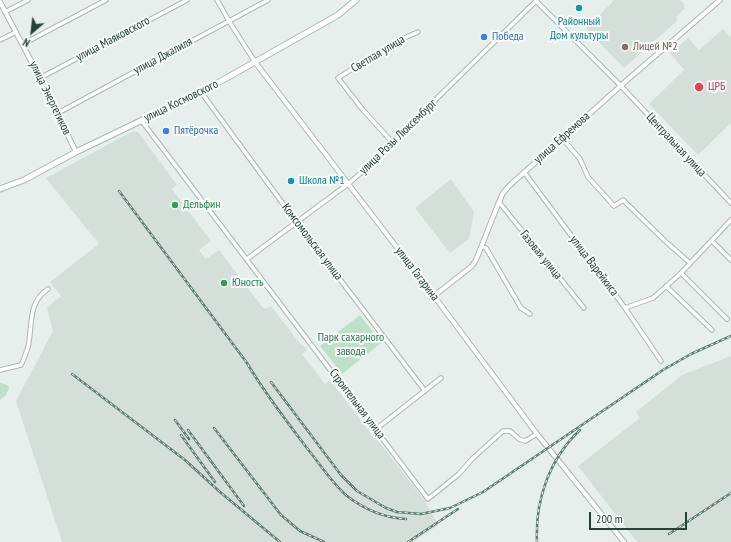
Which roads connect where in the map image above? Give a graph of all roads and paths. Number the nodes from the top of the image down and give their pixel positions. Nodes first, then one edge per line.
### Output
1 (28, 0) edge
2 (106, 0) edge
3 (187, 0) edge
4 (217, 0) edge
5 (268, 0) edge
6 (356, 0) edge
7 (720, 0) edge
8 (536, 1) edge
9 (0, 2) edge
10 (5, 12) junction
11 (228, 21) junction
12 (16, 32) junction
13 (418, 32) dead end
14 (0, 40) edge
15 (23, 44) junction
16 (255, 62) junction
17 (40, 78) junction
18 (621, 86) junction
19 (201, 92) junction
20 (58, 113) junction
21 (141, 120) junction
22 (562, 138) junction
23 (393, 143) junction
24 (76, 152) junction
25 (524, 172) junction
26 (348, 184) junction
27 (0, 189) edge
28 (499, 202) junction
29 (731, 203) edge
30 (731, 220) edge
31 (297, 223) junction
32 (712, 240) junction
33 (482, 247) junction
34 (247, 259) junction
35 (731, 260) edge
36 (690, 263) junction
37 (681, 273) junction
38 (666, 286) junction
39 (48, 289) dead end
40 (434, 296) junction
41 (584, 308) dead end
42 (625, 308) junction
43 (530, 314) dead end
44 (727, 319) dead end
45 (712, 330) dead end
46 (661, 361) dead end
47 (0, 370) edge
48 (441, 378) dead end
49 (424, 392) junction
50 (376, 429) junction
51 (537, 434) junction
52 (624, 542) edge

1 - 10 street
2 - 15 street
3 - 17 street, улица Маяковского
4 - 11 street, улица Гагарина
5 - 11 street, улица Джалиля
6 - 16 main road, улица Космовского
7 - 18 street, улица Ефремова
8 - 18 street, Центральная улица
8 - 23 street, улица Розы Люксембург
9 - 10 street, улица Энергетиков
10 - 12 street, улица Энергетиков
11 - 16 street, улица Гагарина
11 - 20 street, улица Джалиля
12 - 14 street
12 - 15 street, улица Энергетиков
13 - 23 street, Светлая улица
15 - 17 street, улица Энергетиков
16 - 19 main road, улица Космовского
16 - 26 street, улица Гагарина
17 - 20 street, улица Энергетиков
18 - 22 street, улица Ефремова
18 - 29 street, Центральная улица
19 - 21 main road, улица Космовского
19 - 31 street, Комсомольская улица
20 - 24 street, улица Энергетиков
21 - 24 main road, улица Космовского
21 - 34 street, Строительная улица
22 - 25 street, улица Ефремова
22 - 36 street
23 - 26 street, улица Розы Люксембург
24 - 27 main road, улица Космовского
25 - 28 street, улица Ефремова
25 - 42 street, улица Варейкиса
26 - 31 street, улица Розы Люксембург
26 - 40 street, улица Гагарина
28 - 33 street, улица Ефремова
28 - 41 street, Газовая улица
30 - 32 street
31 - 34 street, улица Розы Люксембург
31 - 49 street, Комсомольская улица
32 - 35 street
32 - 36 street
33 - 40 street, улица Ефремова
33 - 43 street
34 - 50 street, Строительная улица
36 - 37 street
37 - 38 street
37 - 44 street
38 - 42 street
38 - 45 street
39 - 47 street
40 - 51 street, улица Гагарина
42 - 46 street, улица Варейкиса
48 - 49 street
49 - 50 street
50 - 51 street, Строительная улица
51 - 52 street, улица Гагарина

